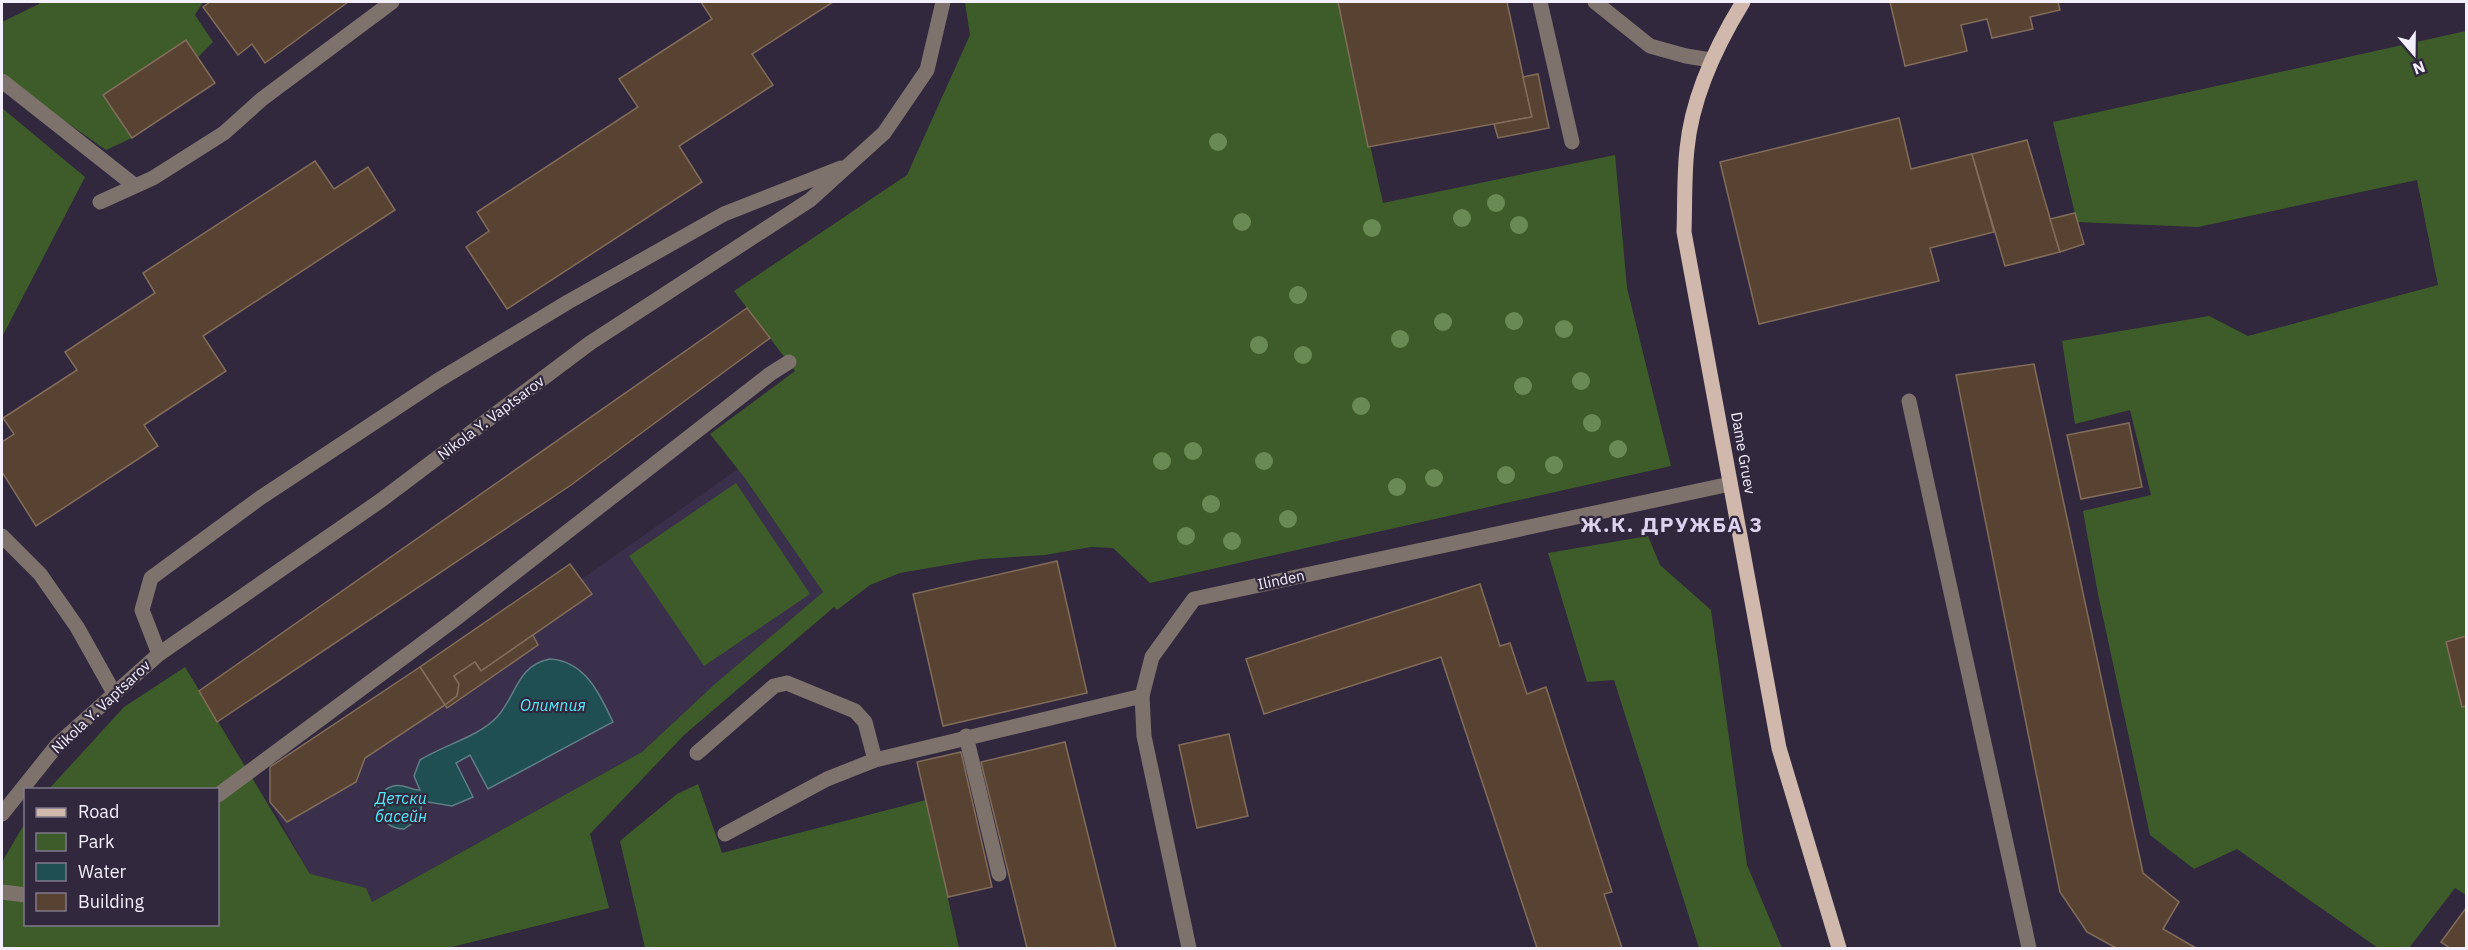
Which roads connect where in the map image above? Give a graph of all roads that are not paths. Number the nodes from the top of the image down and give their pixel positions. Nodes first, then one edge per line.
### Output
1 (392, 2) edge
2 (943, 2) edge
3 (1540, 2) edge
4 (1595, 2) edge
5 (1743, 2) edge
6 (1711, 60) junction
7 (2, 81) edge
8 (1572, 142) dead end
9 (850, 165) junction
10 (134, 185) junction
11 (100, 202) dead end
12 (789, 362) dead end
13 (1909, 402) dead end
14 (1730, 484) junction
15 (2, 536) edge
16 (159, 654) junction
17 (114, 693) junction
18 (1142, 696) junction
19 (966, 736) junction
20 (697, 753) dead end
21 (875, 760) junction
22 (219, 794) edge
23 (2, 814) edge
24 (725, 834) dead end
25 (999, 874) dead end
26 (2, 892) edge
27 (24, 895) edge
28 (1189, 948) edge
29 (1839, 948) edge
30 (2029, 948) edge

1 - 10 street
2 - 9 street, Nikola Y. Vaptsarov
3 - 8 street
4 - 6 street
5 - 6 main road, Dame Gruev
6 - 14 main road, Dame Gruev
7 - 10 street
9 - 16 street, Nikola Y. Vaptsarov
9 - 16 street
10 - 11 street
12 - 22 street
13 - 30 street
14 - 18 street, Ilinden
14 - 29 main road, Dame Gruev
15 - 17 street
16 - 17 street, Nikola Y. Vaptsarov
17 - 23 street, Nikola Y. Vaptsarov
18 - 19 street
18 - 28 street, Ilinden
19 - 21 street
19 - 25 street
20 - 21 street
21 - 24 street
26 - 27 street

